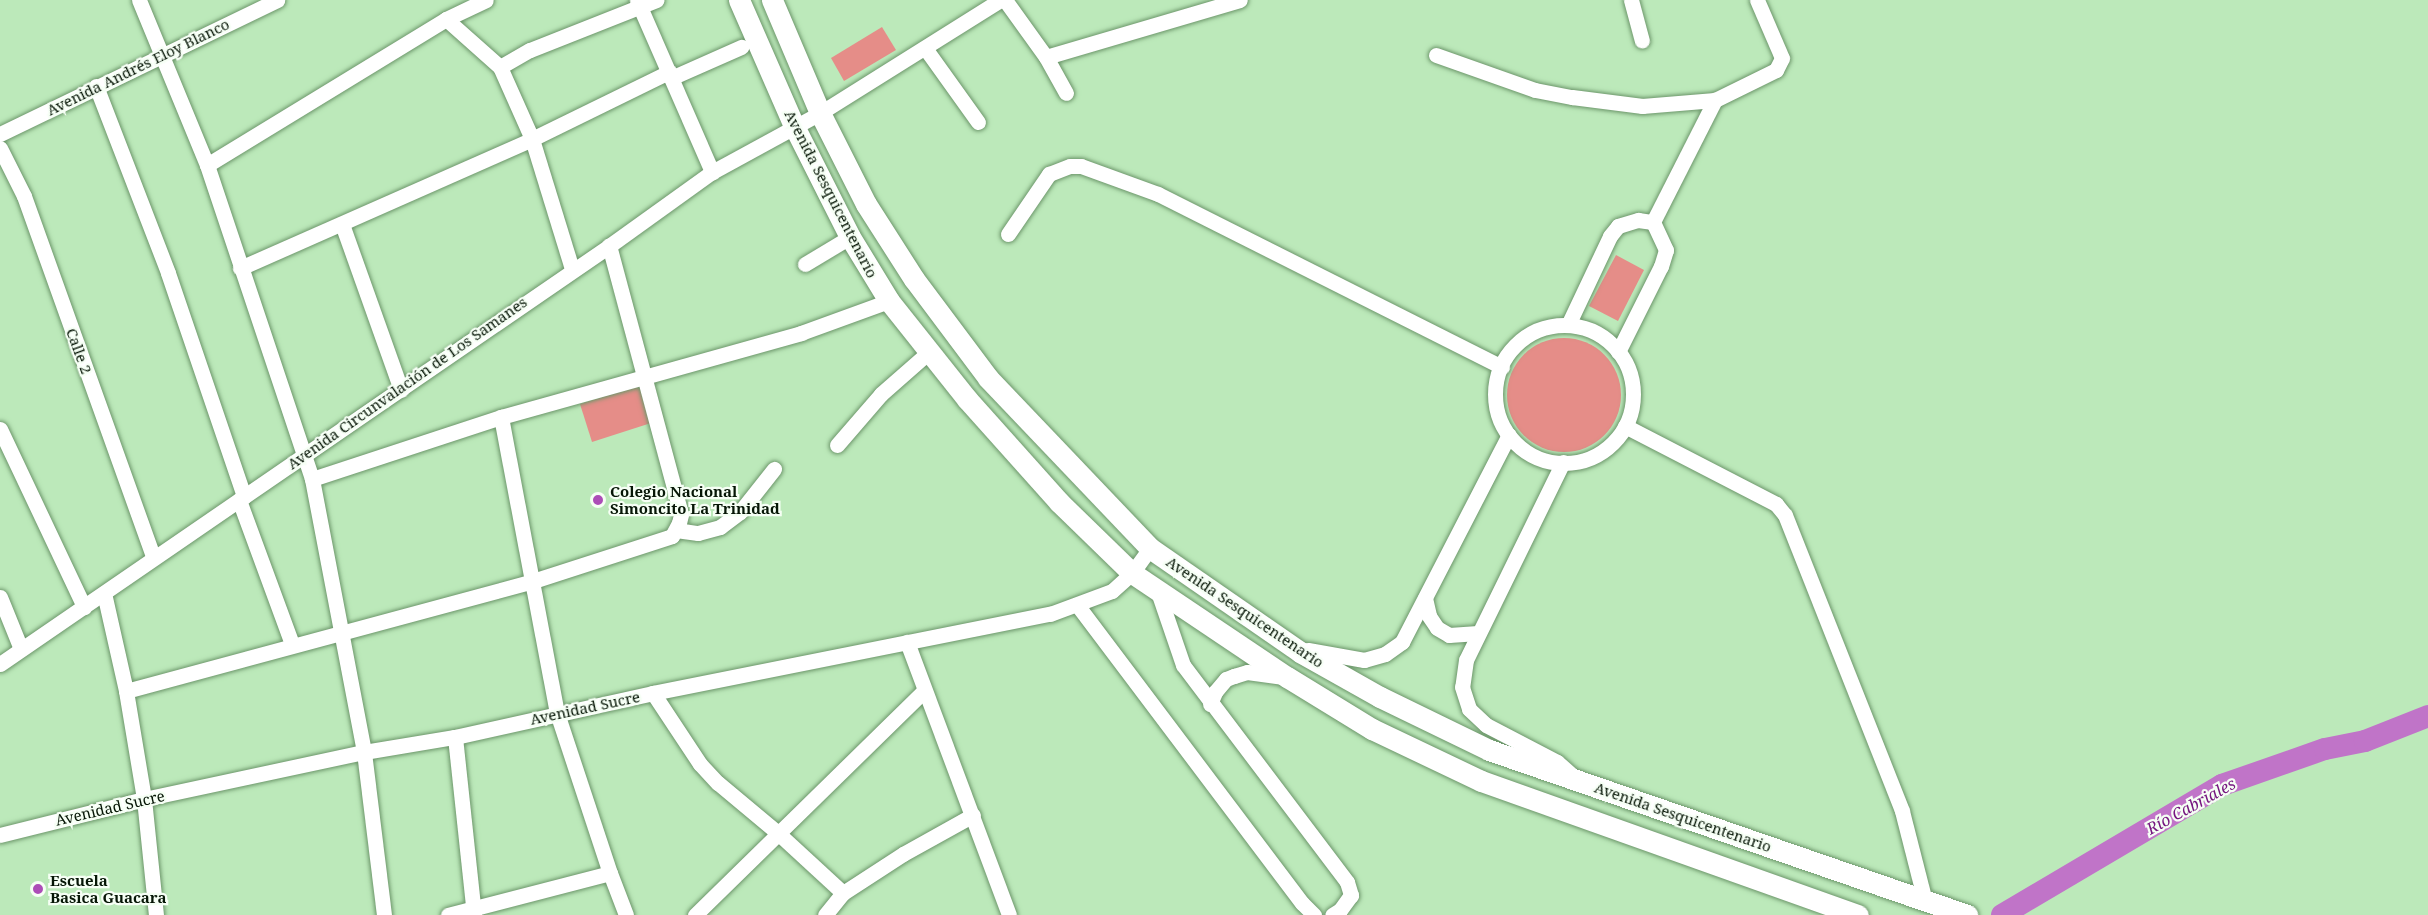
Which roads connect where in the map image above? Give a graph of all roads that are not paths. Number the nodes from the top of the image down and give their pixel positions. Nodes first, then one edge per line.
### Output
1 (140, 0) edge
2 (277, 0) edge
3 (486, 0) edge
4 (656, 0) edge
5 (739, 0) edge
6 (772, 0) edge
7 (1000, 0) edge
8 (1005, 0) edge
9 (1240, 0) edge
10 (1631, 0) edge
11 (1758, 0) edge
12 (639, 3) edge
13 (446, 19) junction
14 (1642, 41) dead end
15 (741, 47) dead end
16 (925, 48) junction
17 (162, 54) junction
18 (1436, 56) dead end
19 (1046, 57) junction
20 (500, 67) junction
21 (670, 75) junction
22 (96, 86) junction
23 (1066, 93) dead end
24 (1714, 100) junction
25 (820, 113) junction
26 (978, 122) dead end
27 (795, 126) junction
28 (0, 134) edge
29 (532, 140) junction
30 (0, 148) edge
31 (207, 165) junction
32 (712, 172) junction
33 (1653, 222) junction
34 (342, 224) junction
35 (1008, 234) dead end
36 (850, 237) junction
37 (609, 246) junction
38 (805, 264) dead end
39 (240, 268) junction
40 (572, 269) junction
41 (889, 301) junction
42 (1568, 325) junction
43 (930, 351) junction
44 (1618, 352) junction
45 (1502, 367) junction
46 (645, 377) junction
47 (401, 390) junction
48 (501, 417) junction
49 (1625, 426) junction
50 (0, 429) edge
51 (1509, 435) junction
52 (837, 445) dead end
53 (303, 455) junction
54 (1563, 462) junction
55 (774, 469) dead end
56 (312, 479) junction
57 (242, 498) junction
58 (676, 530) junction
59 (1150, 548) junction
60 (153, 557) junction
61 (1132, 573) junction
62 (532, 581) junction
63 (1158, 592) junction
64 (104, 593) junction
65 (0, 597) edge
66 (1425, 598) junction
67 (1078, 606) junction
68 (84, 607) junction
69 (343, 632) junction
70 (1478, 633) junction
71 (907, 642) junction
72 (292, 644) junction
73 (1294, 647) junction
74 (21, 649) junction
75 (0, 664) edge
76 (1287, 677) junction
77 (126, 691) junction
78 (924, 691) junction
79 (653, 693) junction
80 (1210, 704) junction
81 (557, 713) junction
82 (455, 737) junction
83 (364, 752) junction
84 (1581, 782) junction
85 (144, 799) junction
86 (973, 815) junction
87 (0, 834) edge
88 (779, 834) junction
89 (610, 873) junction
90 (843, 893) junction
91 (1925, 901) junction
92 (473, 913) edge
93 (156, 915) edge
94 (384, 915) edge
95 (448, 915) edge
96 (626, 915) edge
97 (695, 915) edge
98 (825, 915) edge
99 (1009, 915) edge
100 (1314, 915) edge
101 (1332, 915) edge
102 (1858, 915) edge
103 (1967, 915) edge

1 - 17 street
2 - 17 street, Avenida Andrés Eloy Blanco
3 - 13 street
4 - 12 street
5 - 27 main road, Avenida Sesquicentenario
6 - 25 main road, Avenida Sesquicentenario
7 - 16 street, Avenida Circunvalación de Los Samanes
8 - 19 street
9 - 19 street
10 - 14 street
11 - 24 street
12 - 20 street
12 - 21 street
13 - 20 street
13 - 31 street
15 - 21 street
16 - 25 street, Avenida Circunvalación de Los Samanes
16 - 26 street
17 - 22 street, Avenida Andrés Eloy Blanco
17 - 31 street
18 - 24 street
19 - 23 street
20 - 29 street
21 - 29 street
21 - 32 street
22 - 28 street, Avenida Andrés Eloy Blanco
22 - 57 street
24 - 33 street
25 - 27 street, Avenida Circunvalación de Los Samanes
25 - 59 main road, Avenida Sesquicentenario
27 - 32 street, Avenida Circunvalación de Los Samanes
27 - 36 main road, Avenida Sesquicentenario
29 - 34 street
29 - 40 street
30 - 60 street, Calle 2
31 - 39 street
32 - 37 street, Avenida Circunvalación de Los Samanes
33 - 42 street
33 - 44 street
34 - 39 street
34 - 47 street
35 - 45 street
36 - 38 street
36 - 41 main road, Avenida Sesquicentenario
37 - 40 street, Avenida Circunvalación de Los Samanes
37 - 46 street
39 - 53 street
40 - 47 street, Avenida Circunvalación de Los Samanes
41 - 43 main road, Avenida Sesquicentenario
41 - 46 street
42 - 44 street
42 - 45 street
43 - 52 street
43 - 61 main road, Avenida Sesquicentenario
44 - 49 street
45 - 51 street
46 - 48 street
46 - 58 street
47 - 53 street, Avenida Circunvalación de Los Samanes
48 - 56 street
48 - 62 street
49 - 54 street
49 - 91 street
50 - 68 street
51 - 54 street
51 - 66 street
53 - 56 street
53 - 57 street, Avenida Circunvalación de Los Samanes
54 - 70 street
55 - 58 street
56 - 69 street
57 - 60 street, Avenida Circunvalación de Los Samanes
57 - 72 street
58 - 62 street
59 - 61 street, Avenidad Sucre
59 - 73 main road, Avenida Sesquicentenario
60 - 64 street, Avenida Circunvalación de Los Samanes
61 - 63 main road, Avenida Sesquicentenario
61 - 67 street, Avenidad Sucre
62 - 69 street
62 - 81 street
63 - 76 main road, Avenida Sesquicentenario
63 - 80 street
64 - 68 street, Avenida Circunvalación de Los Samanes
64 - 77 street
65 - 74 street
66 - 70 street
66 - 73 street
67 - 71 street, Avenidad Sucre
67 - 100 street
68 - 74 street, Avenida Circunvalación de Los Samanes
69 - 72 street
69 - 83 street
70 - 84 street
71 - 78 street
71 - 79 street, Avenidad Sucre
72 - 77 street
73 - 84 main road, Avenida Sesquicentenario
74 - 75 street, Avenida Circunvalación de Los Samanes
76 - 80 street
76 - 102 main road, Avenida Sesquicentenario
77 - 85 street
78 - 86 street
78 - 88 street
79 - 81 street, Avenidad Sucre
79 - 88 street
80 - 101 street
81 - 82 street, Avenidad Sucre
81 - 89 street
82 - 83 street, Avenidad Sucre
82 - 92 street
83 - 85 street, Avenidad Sucre
83 - 94 street
84 - 91 main road, Avenida Sesquicentenario
85 - 87 street, Avenidad Sucre
85 - 93 street
86 - 90 street
86 - 99 street
88 - 90 street
88 - 97 street
89 - 92 street
89 - 96 street
90 - 98 street
91 - 103 main road, Avenida Sesquicentenario
92 - 95 street

